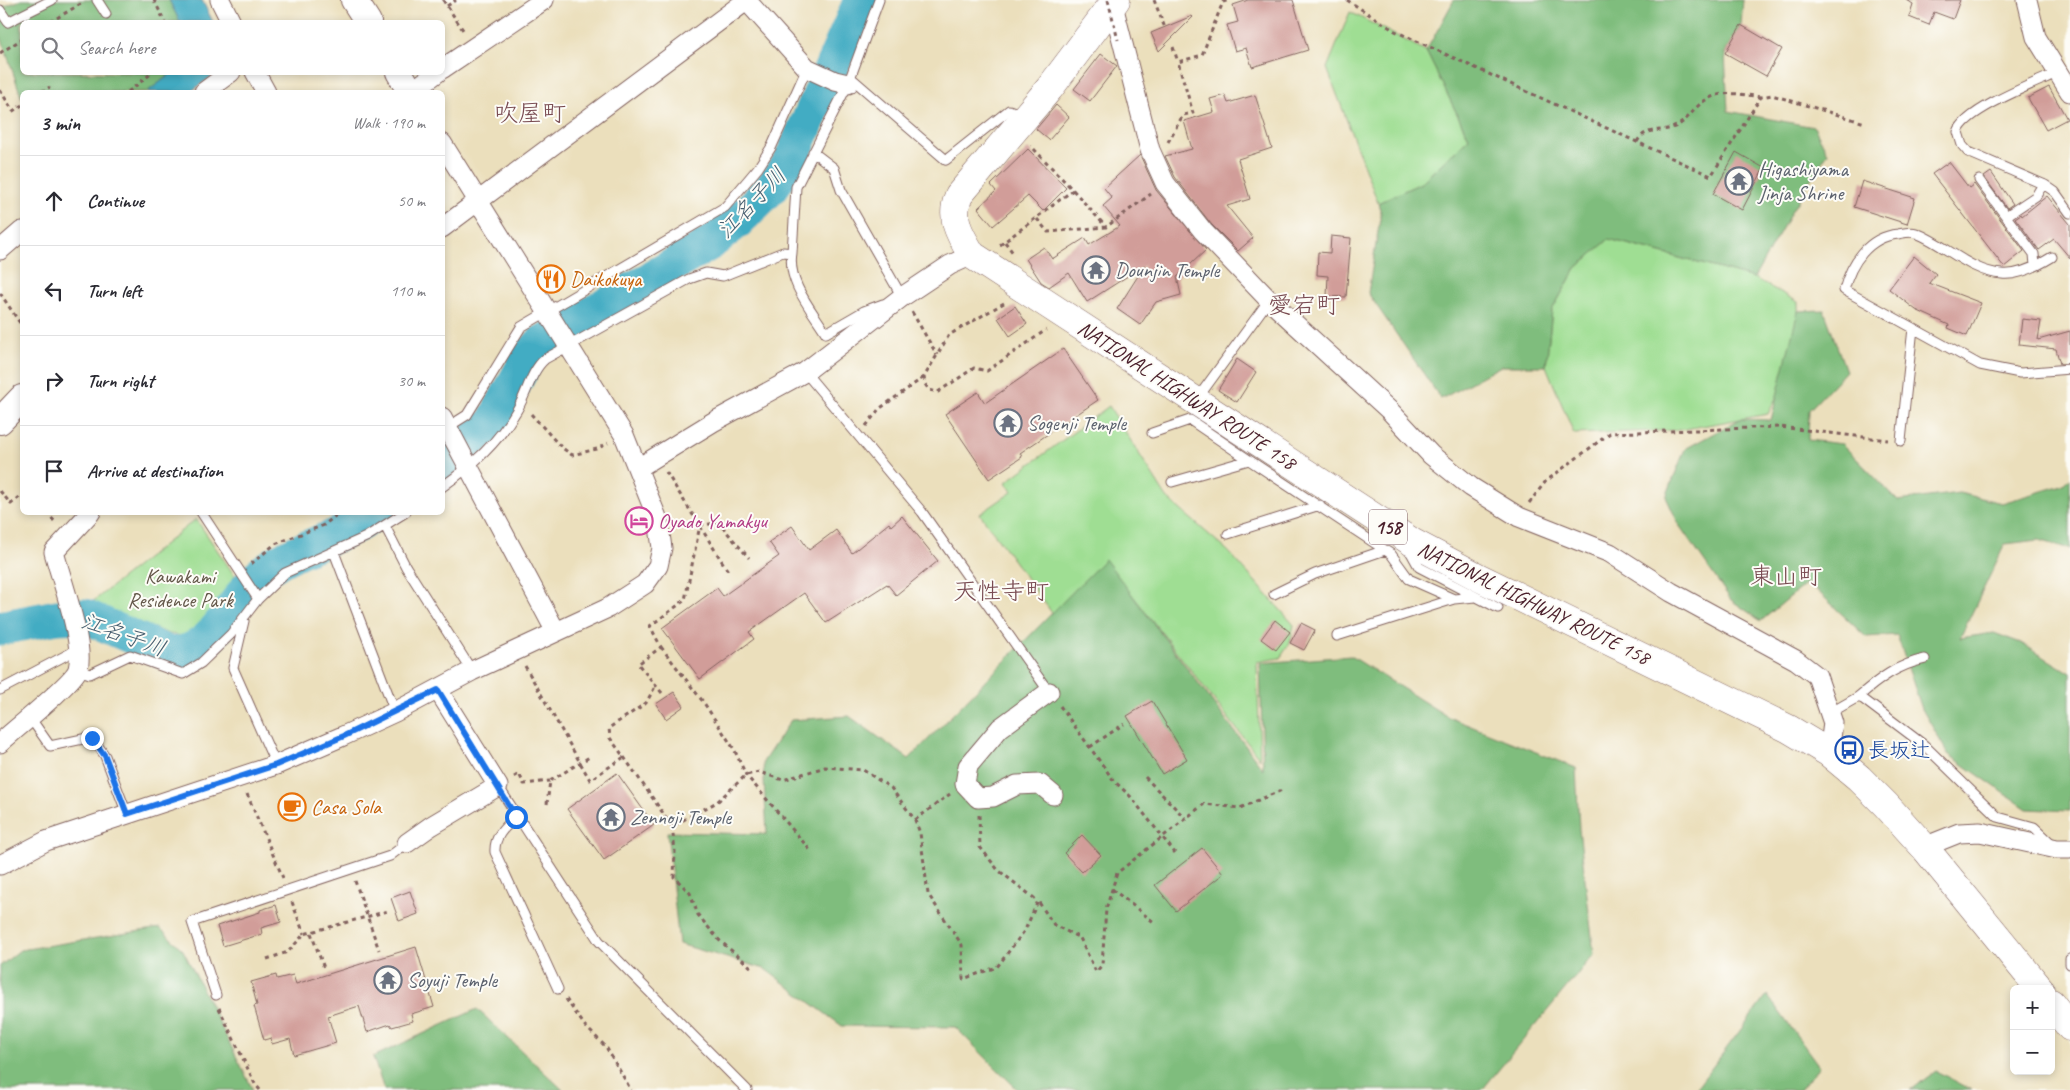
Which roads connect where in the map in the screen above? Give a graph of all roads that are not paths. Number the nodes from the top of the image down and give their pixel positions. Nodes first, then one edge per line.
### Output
1 (52, 0) edge
2 (97, 0) edge
3 (220, 0) edge
4 (354, 0) edge
5 (544, 0) edge
6 (746, 0) edge
7 (879, 0) edge
8 (2027, 0) edge
9 (1113, 2) edge
10 (0, 10) edge
11 (106, 14) dead end
12 (230, 20) edge
13 (367, 20) edge
14 (445, 67) edge
15 (811, 71) junction
16 (2057, 73) junction
17 (227, 75) edge
18 (257, 75) edge
19 (432, 75) edge
20 (844, 81) junction
21 (407, 87) edge
22 (207, 90) edge
23 (265, 90) edge
24 (2070, 92) edge
25 (1020, 123) junction
26 (445, 148) edge
27 (813, 152) junction
28 (1979, 180) dead end
29 (2043, 184) junction
30 (479, 200) junction
31 (2070, 213) edge
32 (2006, 216) junction
33 (445, 226) edge
34 (20, 233) edge
35 (0, 250) edge
36 (792, 253) junction
37 (2052, 257) dead end
38 (976, 258) junction
39 (2035, 266) junction
40 (902, 297) junction
41 (1269, 300) junction
42 (548, 315) junction
43 (1914, 328) junction
44 (566, 343) junction
45 (2070, 369) edge
46 (805, 372) junction
47 (20, 400) edge
48 (1196, 400) junction
49 (0, 421) edge
50 (448, 428) edge
51 (1152, 433) dead end
52 (1901, 441) road end
53 (1250, 460) junction
54 (468, 465) junction
55 (638, 468) junction
56 (1172, 482) dead end
57 (445, 484) edge
58 (1320, 505) junction
59 (88, 515) edge
60 (202, 515) edge
61 (402, 515) edge
62 (385, 526) junction
63 (1228, 534) dead end
64 (1412, 542) junction
65 (1385, 550) junction
66 (334, 552) junction
67 (1274, 594) dead end
68 (255, 595) junction
69 (1475, 597) junction
70 (1454, 599) junction
71 (1498, 608) dead end
72 (245, 618) junction
73 (556, 632) junction
74 (1337, 636) dead end
75 (77, 641) junction
76 (1925, 659) dead end
77 (78, 670) junction
78 (472, 671) junction
79 (0, 690) edge
80 (438, 690) junction
81 (1049, 692) joint
82 (1858, 697) junction
83 (395, 712) junction
84 (1830, 713) junction
85 (29, 716) junction
86 (0, 743) edge
87 (1829, 753) junction
88 (276, 765) junction
89 (498, 786) junction
90 (1053, 795) dead end
91 (127, 814) junction
92 (516, 817) junction
93 (407, 843) joint
94 (1924, 847) junction
95 (2063, 849) edge
96 (0, 865) edge
97 (2070, 959) edge
98 (2070, 964) edge
99 (2037, 985) edge
100 (558, 989) road end
101 (216, 995) dead end
102 (2055, 1008) edge
103 (2070, 1027) edge
104 (747, 1090) edge

1 - 10 lane
2 - 11 lane
3 - 12 street
4 - 13 main road
5 - 14 street
6 - 15 street
6 - 30 street
7 - 20 lane
8 - 16 street
9 - 25 highway, NATIONAL HIGHWAY ROUTE 158 / 158
9 - 41 street
15 - 20 street
15 - 42 lane
16 - 24 street
16 - 29 lane
17 - 22 street
18 - 23 street
19 - 21 street
20 - 25 lane
20 - 27 lane
25 - 38 highway, NATIONAL HIGHWAY ROUTE 158 / 158
26 - 30 street
27 - 36 lane
27 - 40 lane
28 - 32 lane
29 - 31 lane
29 - 32 lane
30 - 33 street
30 - 42 street
32 - 39 lane
34 - 35 street
36 - 40 lane
36 - 44 lane
37 - 39 lane
38 - 40 street
38 - 48 highway, NATIONAL HIGHWAY ROUTE 158 / 158
39 - 43 lane
40 - 46 street
41 - 48 lane
41 - 84 street
42 - 44 street
42 - 50 lane
43 - 45 lane
43 - 52 lane
44 - 54 lane
44 - 55 street
46 - 55 street
46 - 81 lane
47 - 49 main road
48 - 64 highway, NATIONAL HIGHWAY ROUTE 158 / 158
50 - 54 street
51 - 53 lane
53 - 56 lane
53 - 58 lane
54 - 57 lane
54 - 73 street
55 - 73 street
58 - 63 lane
58 - 65 lane
59 - 75 street
60 - 68 lane
61 - 62 lane
62 - 66 lane
62 - 78 lane
64 - 69 lane
64 - 87 highway, NATIONAL HIGHWAY ROUTE 158 / 158
65 - 67 lane
65 - 70 lane
66 - 68 lane
66 - 83 lane
68 - 72 lane
69 - 70 lane
69 - 71 lane
70 - 74 lane
72 - 77 lane
72 - 88 lane
73 - 78 street
75 - 77 street
75 - 79 lane
76 - 82 lane
77 - 85 street
78 - 80 street
80 - 83 street
80 - 89 street
81 - 90 street
82 - 84 lane
82 - 95 lane
83 - 88 street
84 - 87 street
85 - 86 street
85 - 91 lane
87 - 94 highway, NATIONAL HIGHWAY ROUTE 158 / 158
88 - 91 street
89 - 92 lane
89 - 93 street
91 - 96 street
92 - 100 lane
92 - 104 lane
93 - 101 lane
94 - 95 street
94 - 99 highway, NATIONAL HIGHWAY ROUTE 158 / 158
97 - 98 lane
102 - 103 highway

